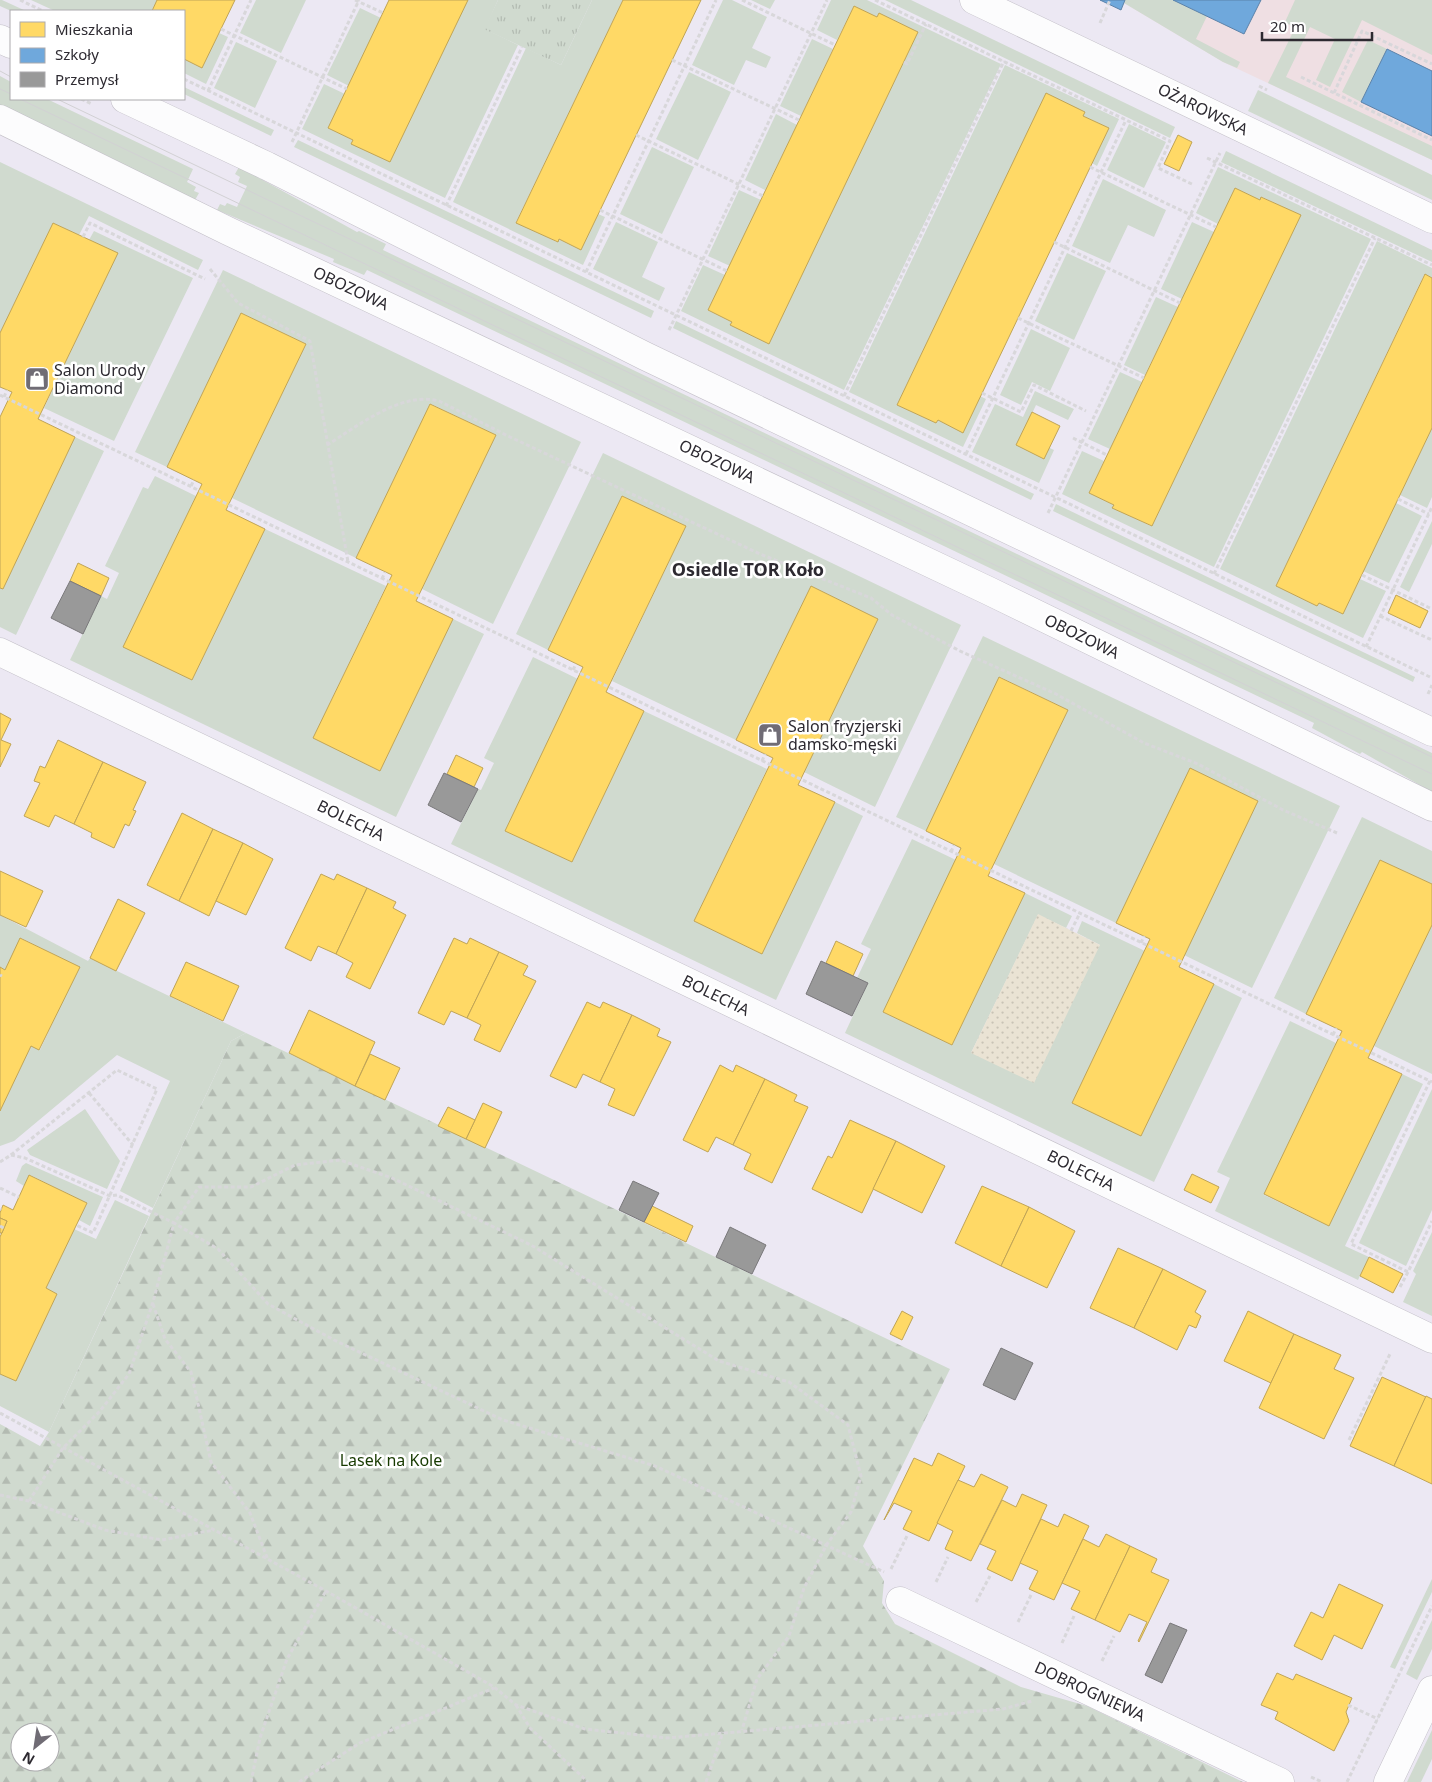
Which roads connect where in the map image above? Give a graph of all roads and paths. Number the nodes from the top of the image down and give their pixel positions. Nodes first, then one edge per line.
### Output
1 (20, 0) edge
2 (251, 0) edge
3 (716, 0) edge
4 (742, 0) edge
5 (827, 0) edge
6 (875, 0) edge
7 (974, 0) edge
8 (1110, 0) edge
9 (358, 1) edge
10 (41, 10) edge
11 (383, 13) dead end
12 (926, 24) junction
13 (1098, 26) dead end
14 (221, 29) dead end
15 (811, 33) junction
16 (234, 35) junction
17 (835, 45) dead end
18 (522, 47) dead end
19 (672, 60) dead end
20 (904, 62) dead end
21 (1004, 62) junction
22 (1432, 64) edge
23 (685, 66) junction
24 (323, 77) junction
25 (1301, 78) dead end
26 (185, 80) edge
27 (1260, 86) dead end
28 (347, 89) dead end
29 (1267, 90) dead end
30 (208, 91) junction
31 (1334, 93) junction
32 (127, 100) edge
33 (775, 108) junction
34 (0, 119) edge
35 (799, 120) dead end
36 (1126, 120) junction
37 (296, 134) junction
38 (636, 135) dead end
39 (1432, 140) edge
40 (648, 141) junction
41 (290, 145) dead end
42 (1222, 149) dead end
43 (1206, 158) dead end
44 (1216, 163) junction
45 (1090, 167) dead end
46 (1101, 172) junction
47 (738, 184) junction
48 (1194, 185) dead end
49 (763, 196) dead end
50 (446, 206) junction
51 (600, 210) dead end
52 (1191, 215) junction
53 (612, 216) junction
54 (1432, 219) edge
55 (1216, 227) dead end
56 (83, 237) dead end
57 (1375, 238) junction
58 (1054, 242) dead end
59 (1065, 248) junction
60 (703, 259) junction
61 (1432, 265) edge
62 (210, 269) dead end
63 (727, 271) dead end
64 (586, 272) junction
65 (205, 279) dead end
66 (1155, 290) junction
67 (1180, 302) dead end
68 (676, 316) junction
69 (1018, 318) dead end
70 (1029, 323) junction
71 (666, 336) dead end
72 (1119, 366) junction
73 (1144, 378) dead end
74 (7, 390) dead end
75 (982, 393) dead end
76 (2, 396) edge
77 (844, 396) junction
78 (993, 398) junction
79 (1086, 411) dead end
80 (52, 420) junction
81 (49, 425) dead end
82 (1073, 438) dead end
83 (1082, 443) junction
84 (327, 445) junction
85 (966, 454) junction
86 (1107, 455) dead end
87 (194, 480) dead end
88 (191, 486) junction
89 (1056, 498) junction
90 (1398, 499) dead end
91 (1432, 508) edge
92 (237, 509) junction
93 (235, 514) dead end
94 (1429, 514) junction
95 (1048, 515) dead end
96 (348, 562) junction
97 (385, 572) dead end
98 (1214, 574) junction
99 (1362, 575) dead end
100 (382, 578) junction
101 (1393, 590) junction
102 (425, 599) junction
103 (422, 605) dead end
104 (1432, 609) edge
105 (1380, 616) junction
106 (1432, 640) edge
107 (1366, 647) junction
108 (0, 652) edge
109 (576, 664) dead end
110 (573, 670) junction
111 (1432, 678) edge
112 (1432, 685) edge
113 (617, 691) junction
114 (615, 696) dead end
115 (1426, 697) dead end
116 (1432, 732) edge
117 (765, 754) dead end
118 (762, 761) junction
119 (809, 783) junction
120 (806, 789) dead end
121 (1432, 807) edge
122 (1337, 834) dead end
123 (954, 845) dead end
124 (951, 852) junction
125 (998, 874) junction
126 (996, 880) dead end
127 (1080, 913) junction
128 (1071, 931) dead end
129 (1144, 936) dead end
130 (1141, 943) junction
131 (1189, 965) junction
132 (1186, 970) dead end
133 (1336, 1028) dead end
134 (1333, 1035) junction
135 (1378, 1056) junction
136 (1376, 1062) dead end
137 (1431, 1082) edge
138 (89, 1093) junction
139 (133, 1144) junction
140 (12, 1155) junction
141 (0, 1162) edge
142 (0, 1188) edge
143 (110, 1196) junction
144 (19, 1197) dead end
145 (1432, 1221) edge
146 (174, 1224) junction
147 (76, 1225) dead end
148 (153, 1302) junction
149 (1432, 1339) edge
150 (1391, 1353) dead end
151 (0, 1414) edge
152 (1349, 1440) dead end
153 (63, 1448) junction
154 (0, 1495) edge
155 (29, 1501) junction
156 (214, 1530) junction
157 (907, 1536) dead end
158 (826, 1544) junction
159 (948, 1557) dead end
160 (268, 1561) junction
161 (990, 1576) dead end
162 (932, 1589) dead end
163 (326, 1591) junction
164 (1031, 1595) dead end
165 (900, 1601) dead end
166 (1432, 1606) edge
167 (974, 1609) dead end
168 (1074, 1616) dead end
169 (1015, 1628) dead end
170 (1114, 1636) dead end
171 (1059, 1649) dead end
172 (1091, 1678) junction
173 (494, 1687) junction
174 (1432, 1690) edge
175 (516, 1704) junction
176 (1348, 1705) dead end
177 (1378, 1719) junction
178 (742, 1730) junction
179 (723, 1732) junction
180 (251, 1782) edge
181 (300, 1782) edge
182 (588, 1782) edge
183 (706, 1782) edge
184 (1280, 1782) edge
185 (1347, 1782) edge
186 (1388, 1782) edge

1 - 10 path
2 - 16 path
3 - 23 path
4 - 15 path
5 - 15 path
6 - 12 path
7 - 54 street, OŻAROWSKA
8 - 13 path
9 - 11 path
9 - 24 path
12 - 20 path
12 - 21 path
14 - 16 path
15 - 17 path
15 - 33 path
16 - 24 path
16 - 30 path
18 - 50 path
19 - 23 path
21 - 36 path
21 - 77 path
22 - 31 path
23 - 33 path
23 - 40 path
24 - 28 path
24 - 37 path
25 - 31 path
26 - 30 path
27 - 29 path
30 - 37 path
31 - 39 path
32 - 116 street
33 - 35 path
33 - 47 path
34 - 121 street, OBOZOWA
36 - 46 path
36 - 48 path
37 - 41 path
37 - 50 path
38 - 40 path
40 - 47 path
40 - 53 path
42 - 44 path
43 - 44 path
44 - 52 path
44 - 57 path
45 - 46 path
46 - 52 path
46 - 59 path
47 - 49 path
47 - 60 path
50 - 64 path
51 - 53 path
52 - 55 path
52 - 66 path
53 - 60 path
53 - 64 path
56 - 65 path
57 - 61 path
57 - 98 path
58 - 59 path
59 - 66 path
59 - 70 path
60 - 63 path
60 - 68 path
62 - 84 path
64 - 68 path
66 - 67 path
66 - 72 path
68 - 71 path
68 - 77 path
69 - 70 path
70 - 72 path
70 - 78 path
72 - 73 path
72 - 83 path
74 - 76 path
75 - 78 path
76 - 80 path
77 - 85 path
78 - 79 path
78 - 85 path
80 - 81 path
80 - 88 path
82 - 83 path
83 - 86 path
83 - 89 path
84 - 96 path
84 - 122 path
85 - 89 path
87 - 88 path
88 - 92 path
89 - 95 path
89 - 98 path
90 - 94 path
91 - 94 path
92 - 93 path
92 - 96 path
94 - 101 path
96 - 100 path
97 - 100 path
98 - 107 path
99 - 101 path
100 - 102 path
101 - 104 path
101 - 105 path
102 - 103 path
102 - 110 path
105 - 106 path
105 - 107 path
107 - 111 path
108 - 149 street, BOLECHA
109 - 110 path
110 - 113 path
112 - 115 path
113 - 114 path
113 - 118 path
117 - 118 path
118 - 119 path
119 - 120 path
119 - 124 path
123 - 124 path
124 - 125 path
125 - 126 path
125 - 127 path
127 - 128 path
127 - 130 path
129 - 130 path
130 - 131 path
131 - 132 path
131 - 134 path
133 - 134 path
134 - 135 path
135 - 136 path
135 - 137 path
137 - 145 path
138 - 139 path
138 - 139 path
138 - 140 path
139 - 143 path
140 - 141 path
140 - 143 path
142 - 144 path
143 - 146 path
143 - 147 path
146 - 148 path
146 - 158 path
146 - 158 path
148 - 153 path
148 - 160 path
150 - 152 path
151 - 153 path
153 - 155 path
153 - 156 path
154 - 155 path
155 - 156 path
156 - 160 path
157 - 158 path
158 - 178 path
159 - 162 path
160 - 163 path
161 - 167 path
163 - 173 path
163 - 180 path
164 - 169 path
165 - 172 street, DOBROGNIEWA
166 - 177 path
168 - 171 path
170 - 172 path
172 - 178 path
172 - 184 street, DOBROGNIEWA
173 - 175 path
173 - 181 path
174 - 186 street
175 - 179 path
175 - 182 path
176 - 177 path
177 - 185 path
178 - 179 path
179 - 183 path

